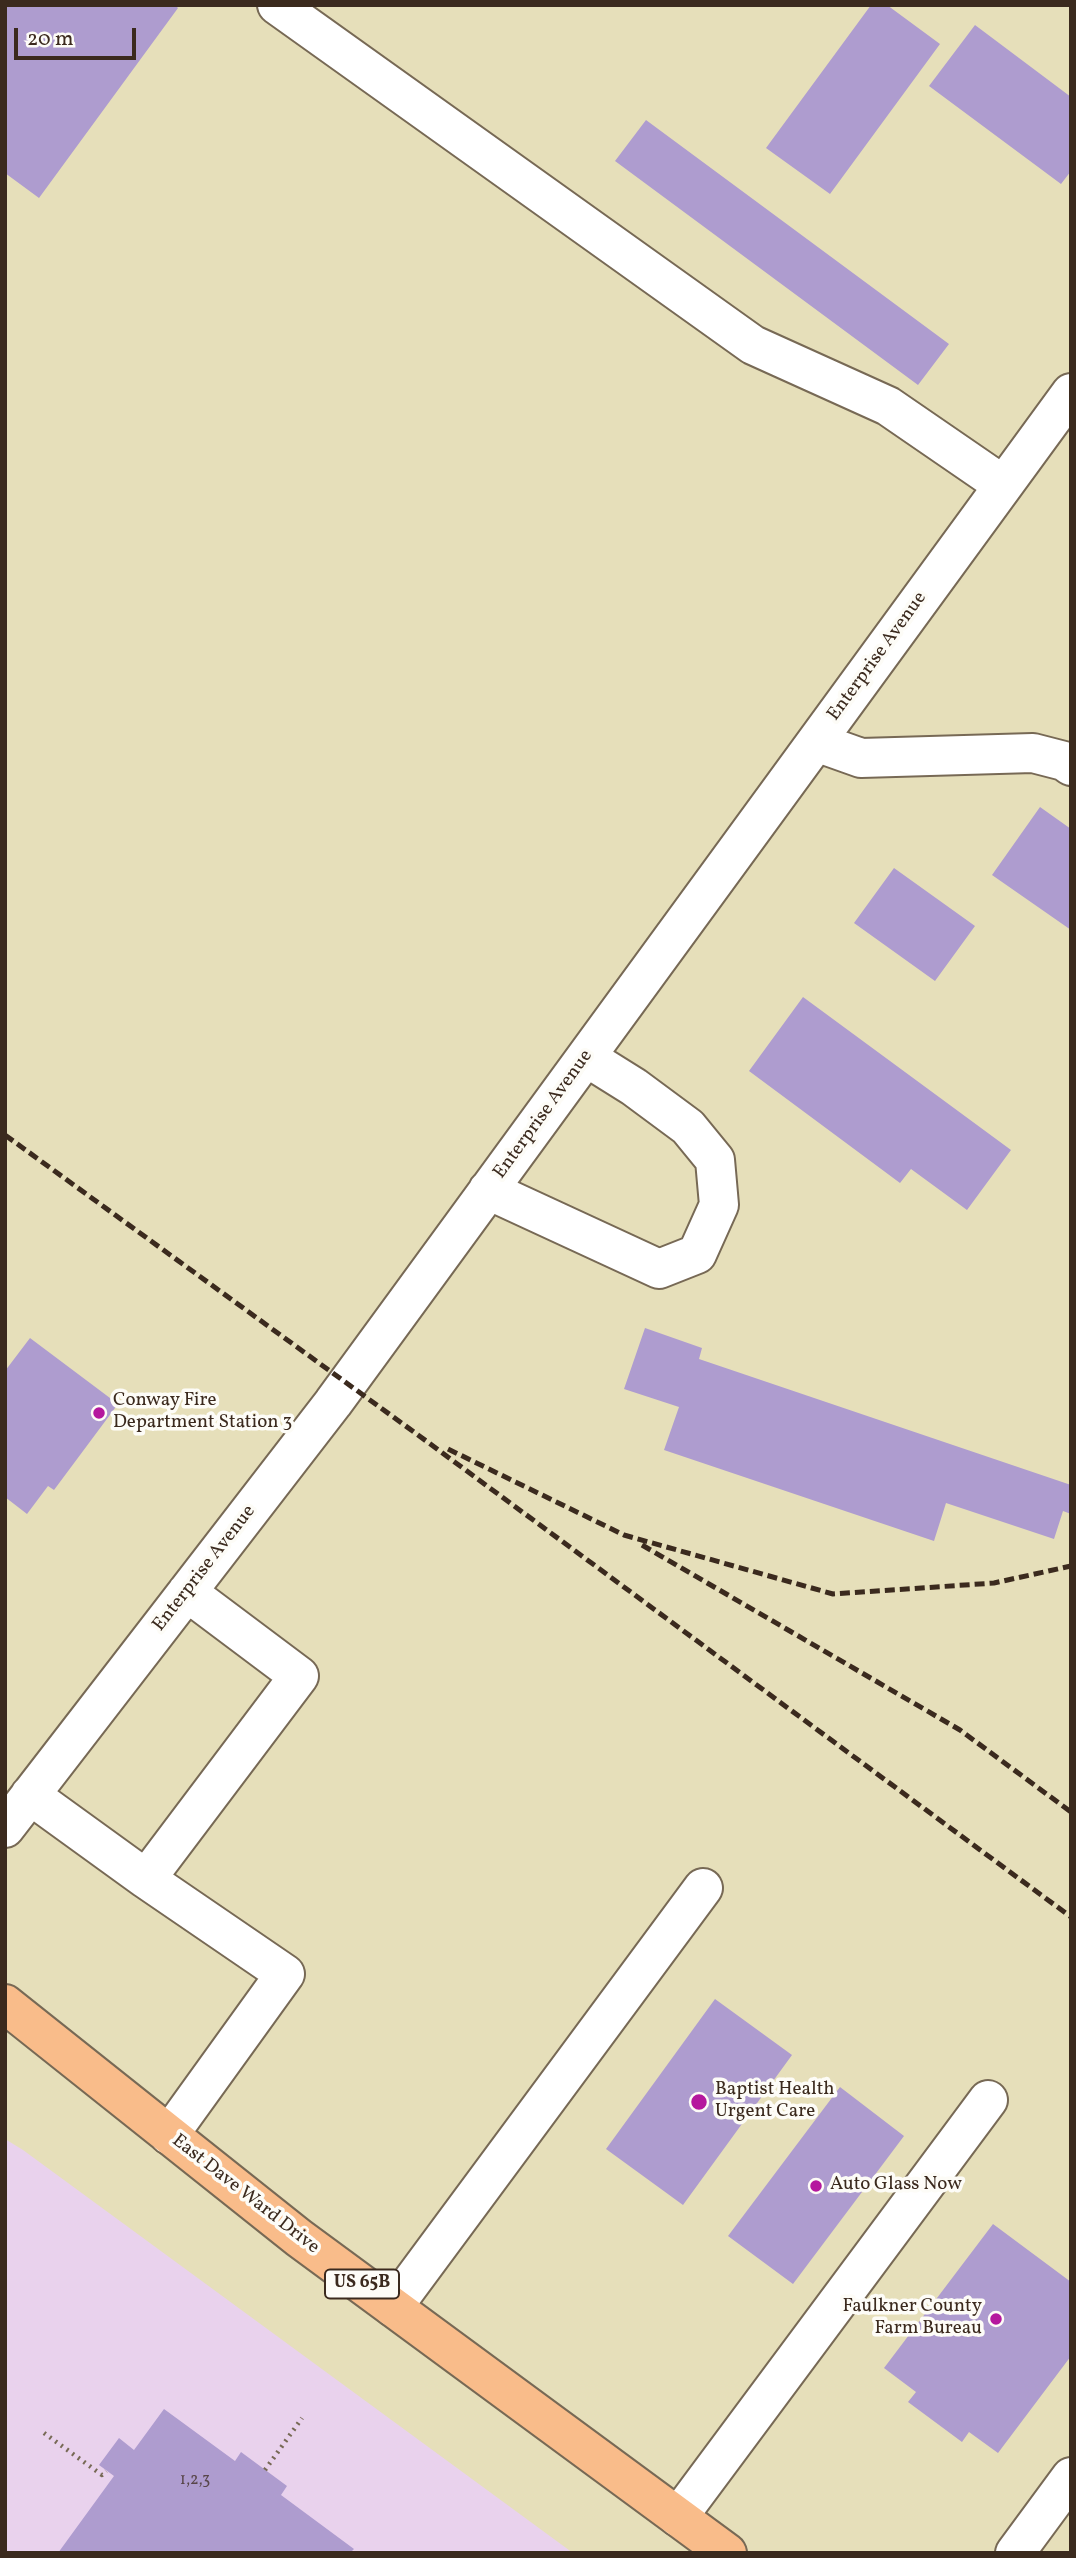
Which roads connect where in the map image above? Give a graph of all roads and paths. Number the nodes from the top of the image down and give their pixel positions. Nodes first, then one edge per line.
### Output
1 (277, 5) edge
2 (1071, 393) edge
3 (1003, 485) junction
4 (816, 742) junction
5 (1071, 766) edge
6 (586, 1057) junction
7 (488, 1190) junction
8 (187, 1592) junction
9 (30, 1795) junction
10 (5, 1828) edge
11 (146, 1879) junction
12 (703, 1888) dead end
13 (5, 2004) edge
14 (988, 2100) dead end
15 (169, 2135) junction
16 (393, 2307) junction
17 (302, 2418) dead end
18 (44, 2433) dead end
19 (265, 2470) dead end
20 (106, 2471) dead end
21 (1071, 2477) edge
22 (678, 2517) junction
23 (727, 2553) edge
24 (1015, 2553) edge

1 - 3 street
2 - 3 street, Enterprise Avenue
3 - 4 street, Enterprise Avenue
4 - 5 street
4 - 6 street, Enterprise Avenue
6 - 7 street, Enterprise Avenue
6 - 7 street
7 - 8 street, Enterprise Avenue
8 - 9 street, Enterprise Avenue
8 - 11 street
9 - 10 street, Enterprise Avenue
9 - 11 street
11 - 15 street
12 - 16 street
13 - 15 main road, East Dave Ward Drive / US 65B
14 - 22 street
15 - 16 main road, East Dave Ward Drive / US 65B
16 - 22 main road, East Dave Ward Drive / US 65B
17 - 19 path
18 - 20 path
21 - 24 street
22 - 23 main road, East Dave Ward Drive / US 65B

